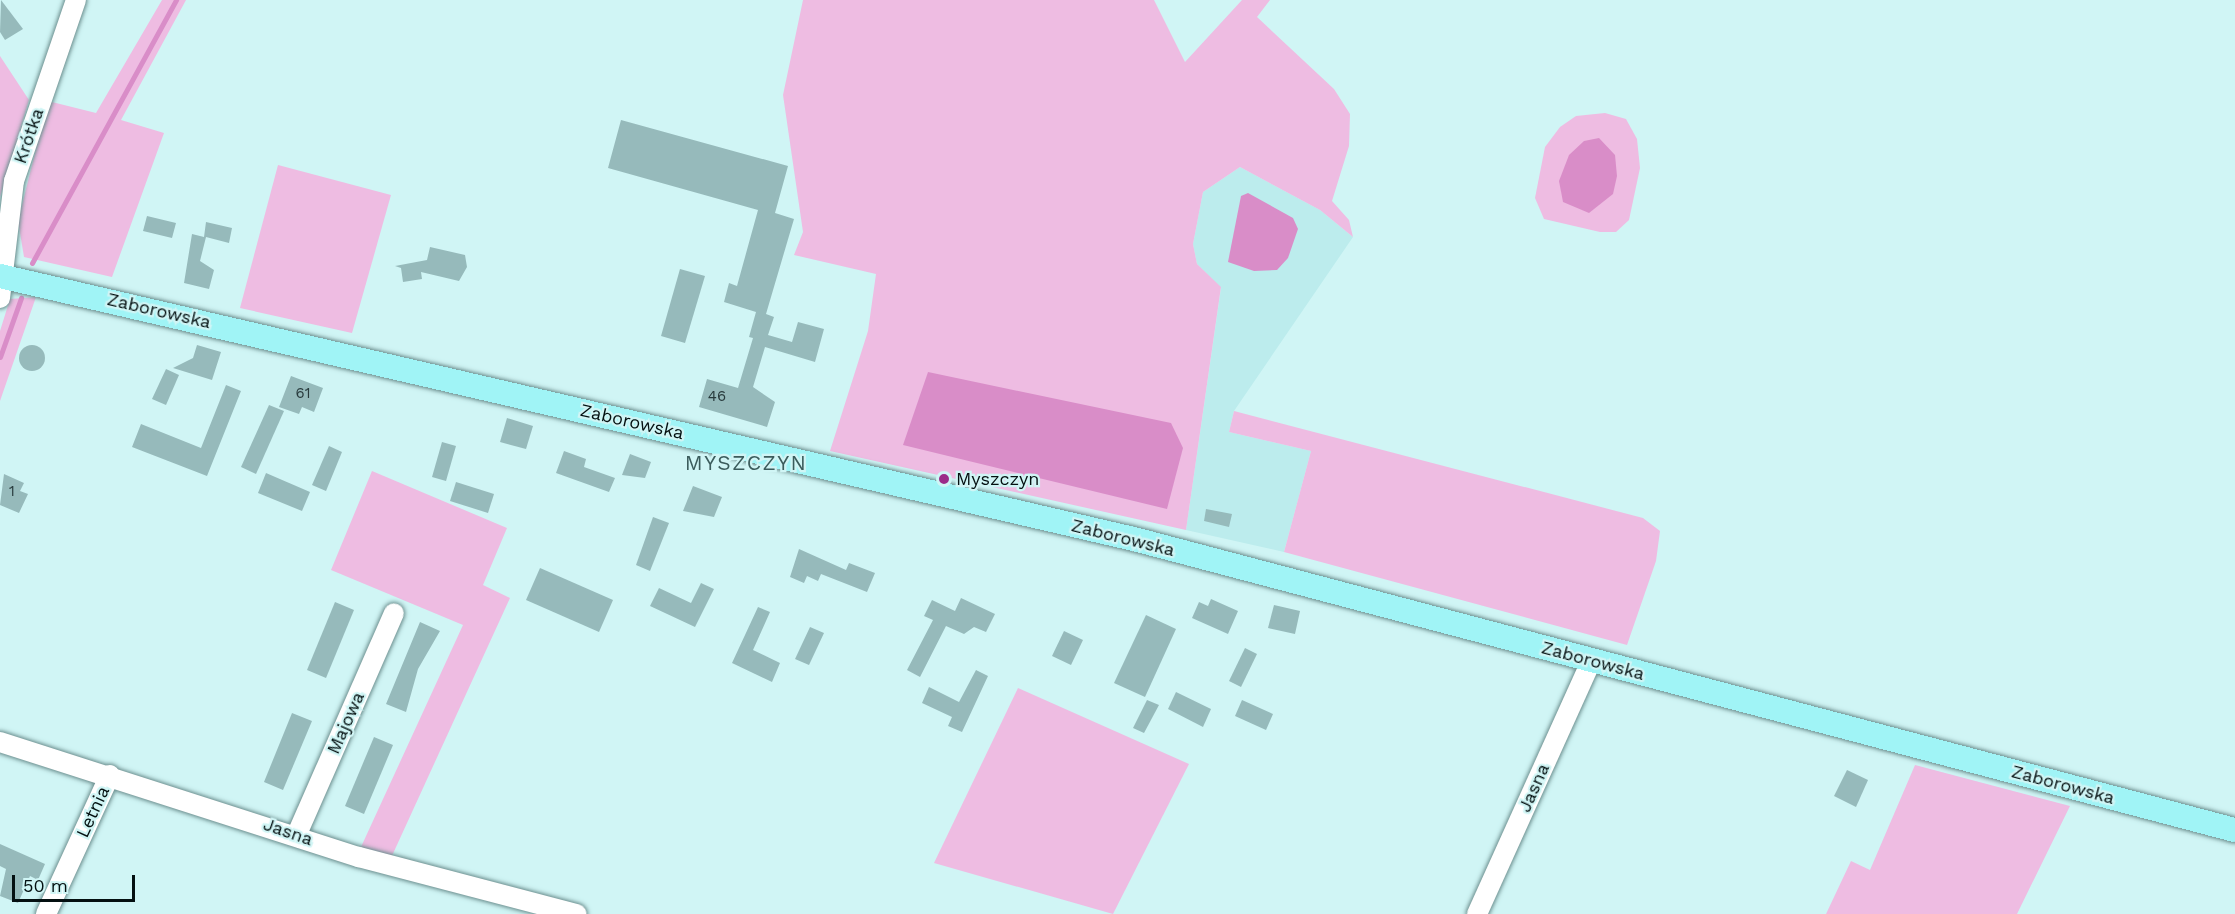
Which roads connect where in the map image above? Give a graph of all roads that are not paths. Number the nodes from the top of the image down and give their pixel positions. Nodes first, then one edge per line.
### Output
1 (76, 0) edge
2 (1, 283) edge
3 (394, 613) dead end
4 (1591, 661) junction
5 (0, 742) edge
6 (110, 775) junction
7 (2235, 830) edge
8 (297, 834) junction
9 (46, 914) edge
10 (577, 914) edge
11 (1477, 914) edge

1 - 2 street, Krótka
2 - 4 main road, Zaborowska
3 - 8 street, Majowa
4 - 7 main road, Zaborowska
4 - 11 street, Jasna
5 - 6 street, Jasna
6 - 8 street, Jasna
6 - 9 street, Letnia
8 - 10 street, Jasna

